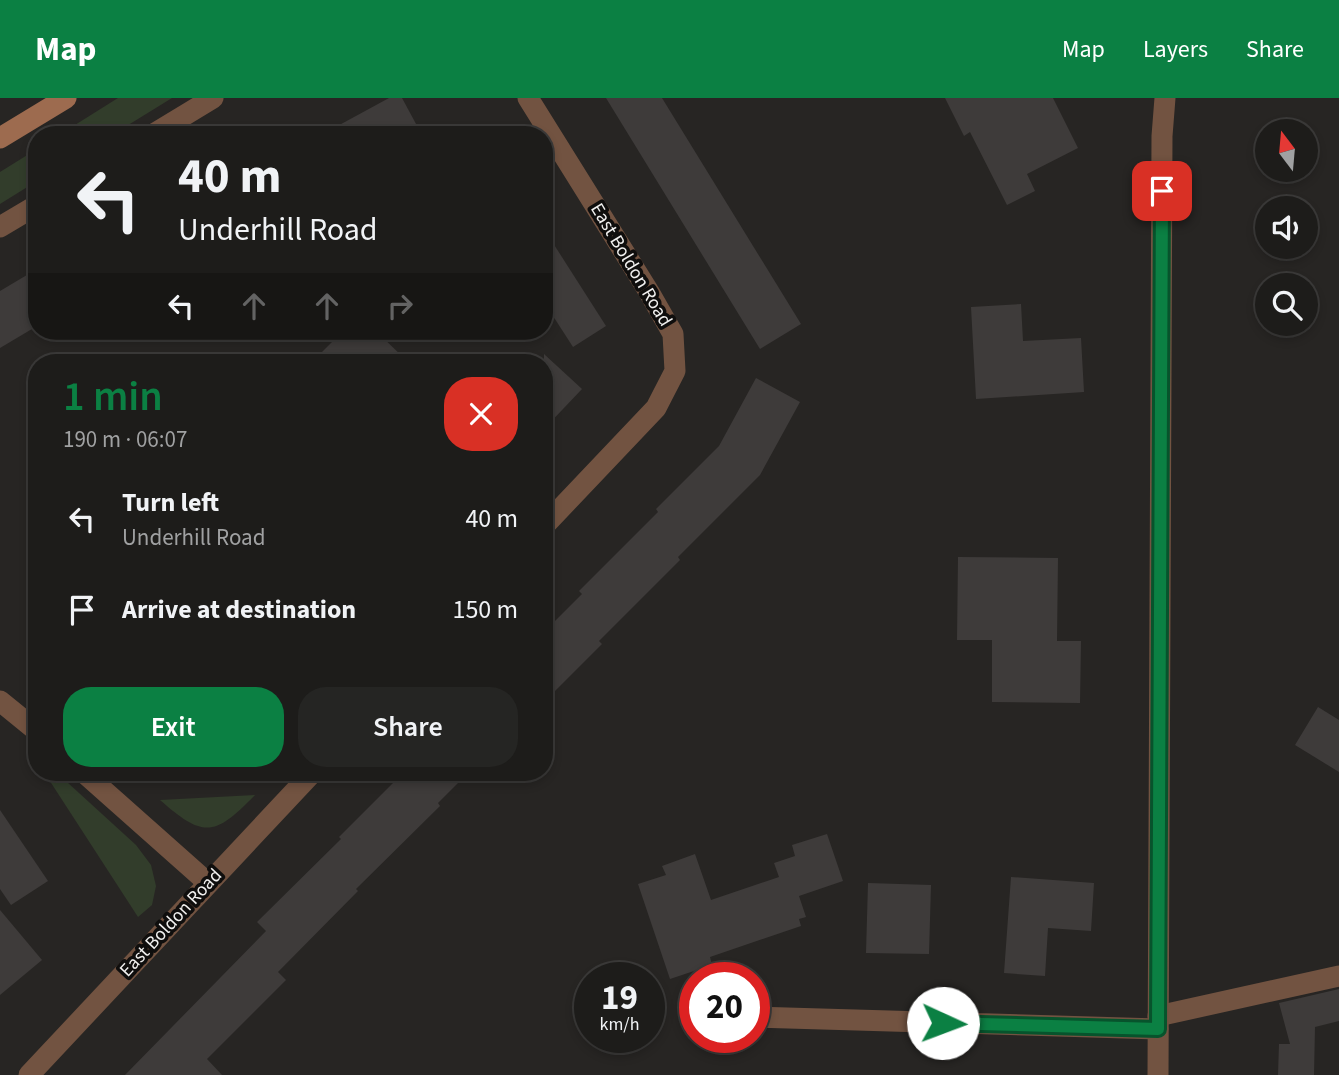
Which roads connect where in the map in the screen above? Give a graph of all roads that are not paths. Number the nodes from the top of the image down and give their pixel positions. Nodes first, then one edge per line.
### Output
1 (66, 98) edge
2 (213, 98) edge
3 (528, 98) edge
4 (1165, 98) edge
5 (167, 126) edge
6 (545, 126) edge
7 (0, 138) edge
8 (553, 138) edge
9 (28, 210) edge
10 (0, 227) edge
11 (553, 517) edge
12 (0, 701) edge
13 (28, 724) edge
14 (93, 781) edge
15 (304, 781) edge
16 (208, 883) junction
17 (1339, 976) edge
18 (770, 1017) edge
19 (1158, 1023) junction
20 (29, 1075) edge
21 (1157, 1075) edge

1 - 7 street
2 - 5 street
3 - 6 street, East Boldon Road
4 - 19 street
8 - 11 street, East Boldon Road
9 - 10 street
12 - 13 street
14 - 16 street
15 - 16 street, East Boldon Road
16 - 20 street, East Boldon Road
17 - 19 street
18 - 19 street
19 - 21 street

